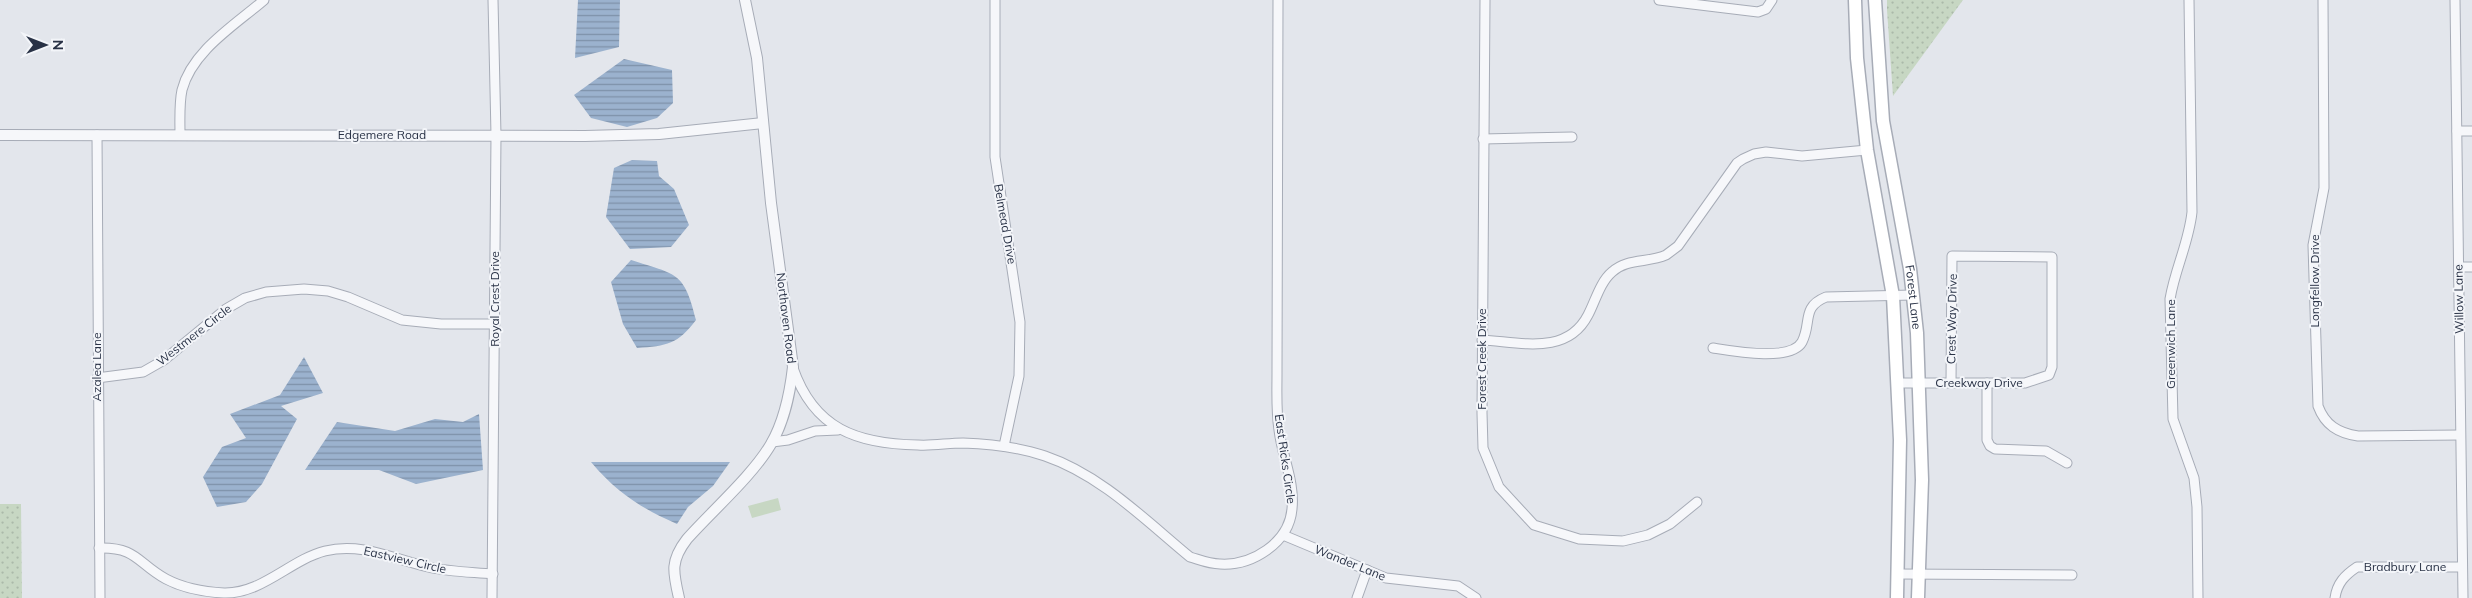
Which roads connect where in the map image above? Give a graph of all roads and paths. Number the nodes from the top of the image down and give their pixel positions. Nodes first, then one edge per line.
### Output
1 (264, 0) edge
2 (493, 0) edge
3 (746, 0) edge
4 (994, 0) edge
5 (1278, 0) edge
6 (1485, 0) edge
7 (1659, 0) edge
8 (1772, 0) edge
9 (1854, 0) edge
10 (1875, 0) edge
11 (2189, 0) edge
12 (2323, 0) edge
13 (2455, 0) edge
14 (1883, 121) junction
15 (764, 123) junction
16 (1863, 123) junction
17 (2457, 131) junction
18 (2472, 131) edge
19 (0, 135) edge
20 (98, 135) junction
21 (496, 135) junction
22 (180, 136) junction
23 (1572, 137) dead end
24 (1483, 139) junction
25 (1866, 150) junction
26 (2458, 267) junction
27 (2472, 267) edge
28 (1913, 295) junction
29 (1893, 296) junction
30 (495, 324) junction
31 (1482, 340) junction
32 (1713, 348) dead end
33 (793, 367) junction
34 (2052, 368) joint
35 (97, 378) junction
36 (1898, 383) junction
37 (1919, 383) junction
38 (1951, 383) junction
39 (1987, 383) junction
40 (839, 430) junction
41 (2460, 435) junction
42 (772, 442) junction
43 (1004, 446) junction
44 (2067, 463) dead end
45 (1697, 502) dead end
46 (1283, 535) junction
47 (99, 548) junction
48 (2462, 567) junction
49 (1367, 570) junction
50 (492, 574) junction
51 (1897, 574) junction
52 (1918, 574) junction
53 (2072, 575) dead end
54 (100, 598) edge
55 (492, 598) edge
56 (679, 598) edge
57 (1356, 598) edge
58 (1476, 598) edge
59 (1897, 598) edge
60 (1918, 598) edge
61 (2198, 598) edge
62 (2335, 598) edge
63 (2463, 598) edge

1 - 22 street
2 - 21 street, Royal Crest Drive
3 - 15 street, Northaven Road
4 - 43 street, Belmead Drive
5 - 46 street, East Ricks Circle
6 - 24 street, Forest Creek Drive
7 - 8 street
9 - 16 main road, Forest Lane
10 - 14 main road, Forest Lane
11 - 61 street, Greenwich Lane
12 - 41 street, Longfellow Drive
13 - 17 street, Willow Lane
14 - 16 main road
14 - 28 main road, Forest Lane
15 - 21 street, Edgemere Road
15 - 33 street, Northaven Road
16 - 25 main road, Forest Lane
17 - 18 street
17 - 26 street, Willow Lane
19 - 20 street, Edgemere Road
20 - 22 street, Edgemere Road
20 - 35 street, Azalea Lane
21 - 22 street, Edgemere Road
21 - 30 street, Royal Crest Drive
23 - 24 street
24 - 31 street, Forest Creek Drive
25 - 29 main road, Forest Lane
25 - 31 street
26 - 27 street
26 - 41 street, Willow Lane
28 - 29 street
28 - 37 main road, Forest Lane
29 - 32 street
29 - 36 main road, Forest Lane
30 - 35 street, Westmere Circle
30 - 50 street, Royal Crest Drive
31 - 45 street, Forest Creek Drive
33 - 40 street, East Ricks Circle
33 - 42 street, Northaven Road
34 - 38 street, Crest Way Drive
34 - 39 street, Creekway Drive
35 - 47 street, Azalea Lane
36 - 37 street, Creekway Drive
36 - 51 main road, Forest Lane
37 - 38 street, Creekway Drive
37 - 52 main road, Forest Lane
38 - 39 street, Creekway Drive
39 - 44 street
40 - 42 street, East Ricks Circle
40 - 43 street, East Ricks Circle
41 - 48 street, Willow Lane
42 - 56 street, Northaven Road
43 - 46 street, East Ricks Circle
46 - 49 street, Wander Lane
47 - 50 street, Eastview Circle
47 - 54 street, Azalea Lane
48 - 62 street, Bradbury Lane
48 - 63 street, Willow Lane
49 - 57 street
49 - 58 street, Wander Lane
50 - 55 street, Royal Crest Drive
51 - 52 street
51 - 59 main road, Forest Lane
52 - 53 street
52 - 60 main road, Forest Lane

